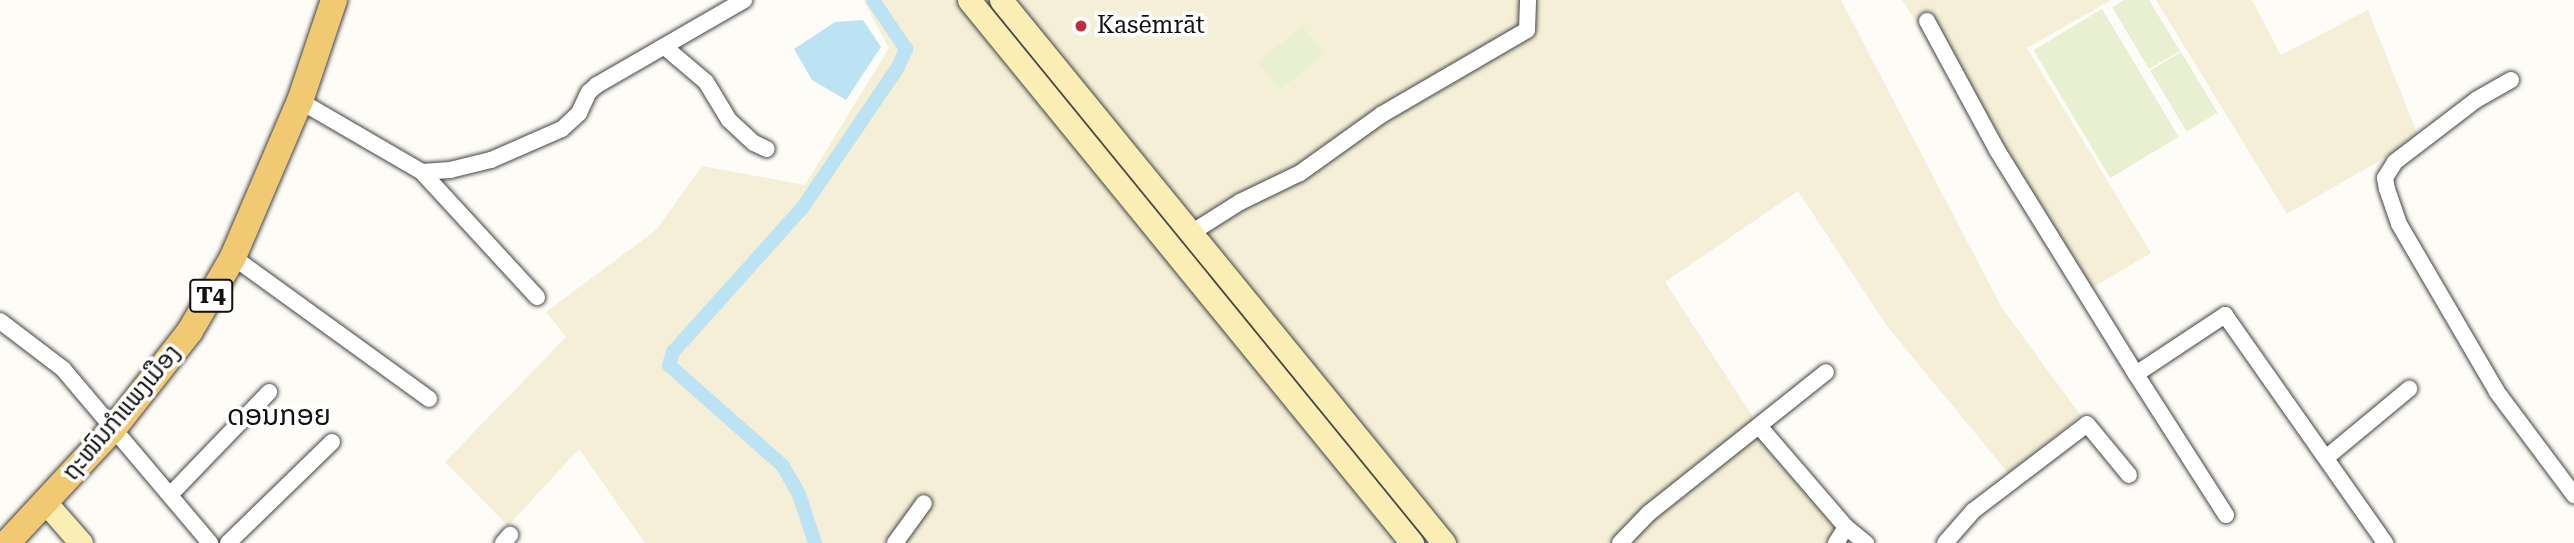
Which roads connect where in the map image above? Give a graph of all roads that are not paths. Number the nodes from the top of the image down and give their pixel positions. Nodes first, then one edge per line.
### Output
1 (334, 0) edge
2 (744, 0) edge
3 (969, 0) edge
4 (1001, 0) edge
5 (1528, 0) edge
6 (1927, 21) dead end
7 (1037, 46) junction
8 (666, 48) junction
9 (1019, 61) junction
10 (2511, 80) dead end
11 (300, 101) junction
12 (767, 149) dead end
13 (422, 172) junction
14 (1191, 233) junction
15 (233, 257) junction
16 (537, 297) dead end
17 (0, 321) edge
18 (1826, 372) dead end
19 (2136, 374) junction
20 (2409, 389) dead end
21 (269, 392) dead end
22 (429, 399) dead end
23 (1759, 426) junction
24 (113, 429) junction
25 (332, 442) dead end
26 (2327, 457) junction
27 (2129, 475) dead end
28 (170, 495) junction
29 (2574, 495) edge
30 (47, 503) junction
31 (924, 503) dead end
32 (2227, 515) dead end
33 (1846, 527) junction
34 (7, 543) edge
35 (81, 543) edge
36 (210, 543) edge
37 (228, 543) edge
38 (895, 543) edge
39 (1412, 543) edge
40 (1444, 543) edge
41 (1620, 543) edge
42 (1836, 543) edge
43 (1866, 543) edge
44 (1945, 543) edge
45 (2385, 543) edge

1 - 11 main road, ຖະໜົນກຳແພງເມືອງ / T4
2 - 8 street
3 - 9 street
4 - 7 street
5 - 14 street
6 - 19 street
7 - 9 street
7 - 14 street
8 - 12 street
8 - 13 street
9 - 39 street
10 - 29 street
11 - 13 street
11 - 15 main road, ຖະໜົນກຳແພງເມືອງ / T4
13 - 16 street
14 - 40 street
15 - 22 street
15 - 24 main road, ຖະໜົນກຳແພງເມືອງ / T4
17 - 24 street
18 - 23 street
19 - 26 street
19 - 32 street
20 - 26 street
21 - 28 street
23 - 33 street
23 - 41 street
24 - 28 street
24 - 30 main road, ຖະໜົນກຳແພງເມືອງ / T4
25 - 37 street
26 - 45 street
27 - 44 street
28 - 36 street
30 - 34 main road, ຖະໜົນກຳແພງເມືອງ / T4
30 - 35 street
31 - 38 street
33 - 42 street
33 - 43 street

